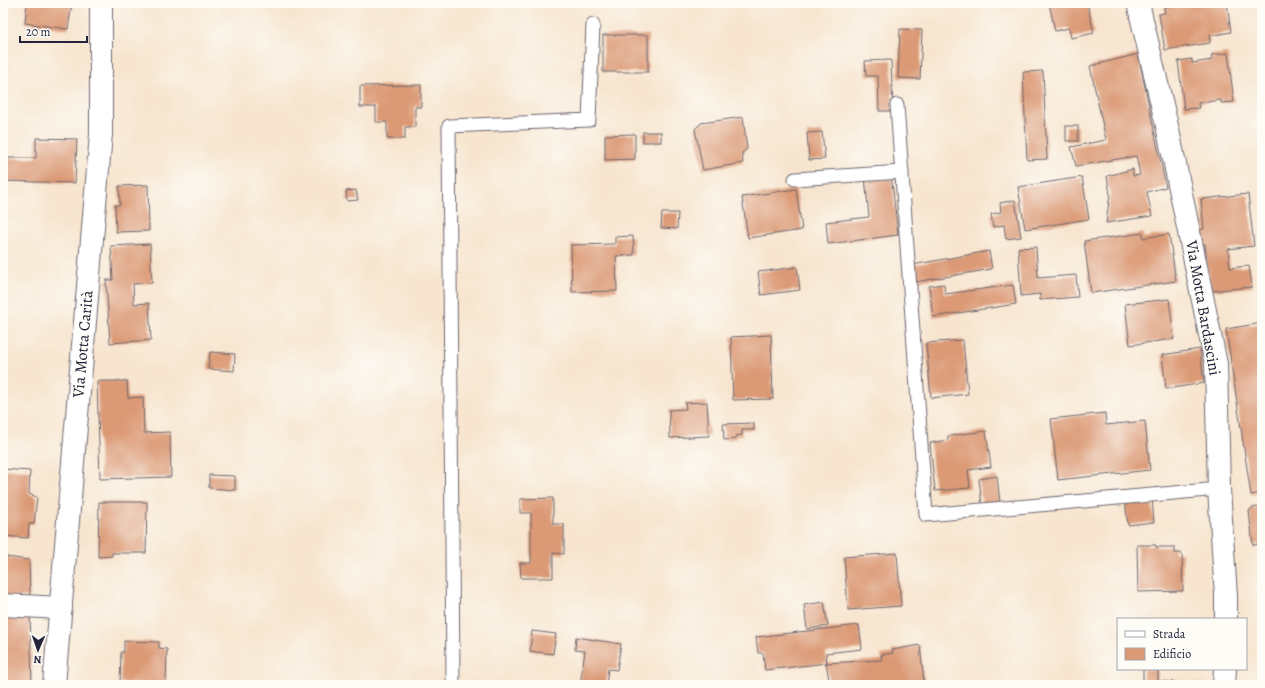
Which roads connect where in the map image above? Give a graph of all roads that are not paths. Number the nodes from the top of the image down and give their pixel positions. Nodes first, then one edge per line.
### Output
1 (101, 3) edge
2 (1138, 3) edge
3 (594, 25) dead end
4 (897, 105) dead end
5 (902, 172) junction
6 (795, 179) dead end
7 (1219, 489) junction
8 (3, 605) edge
9 (62, 608) junction
10 (1226, 618) edge
11 (1224, 670) edge
12 (54, 685) edge
13 (453, 685) edge
14 (1224, 685) edge

1 - 9 street, Via Motta Carità
2 - 7 street, Via Motta Bardascini
3 - 13 lane
4 - 5 lane
5 - 6 lane
5 - 7 lane
7 - 10 street, Via Motta Bardascini
8 - 9 street
9 - 12 street, Via Motta Carità
11 - 14 street

